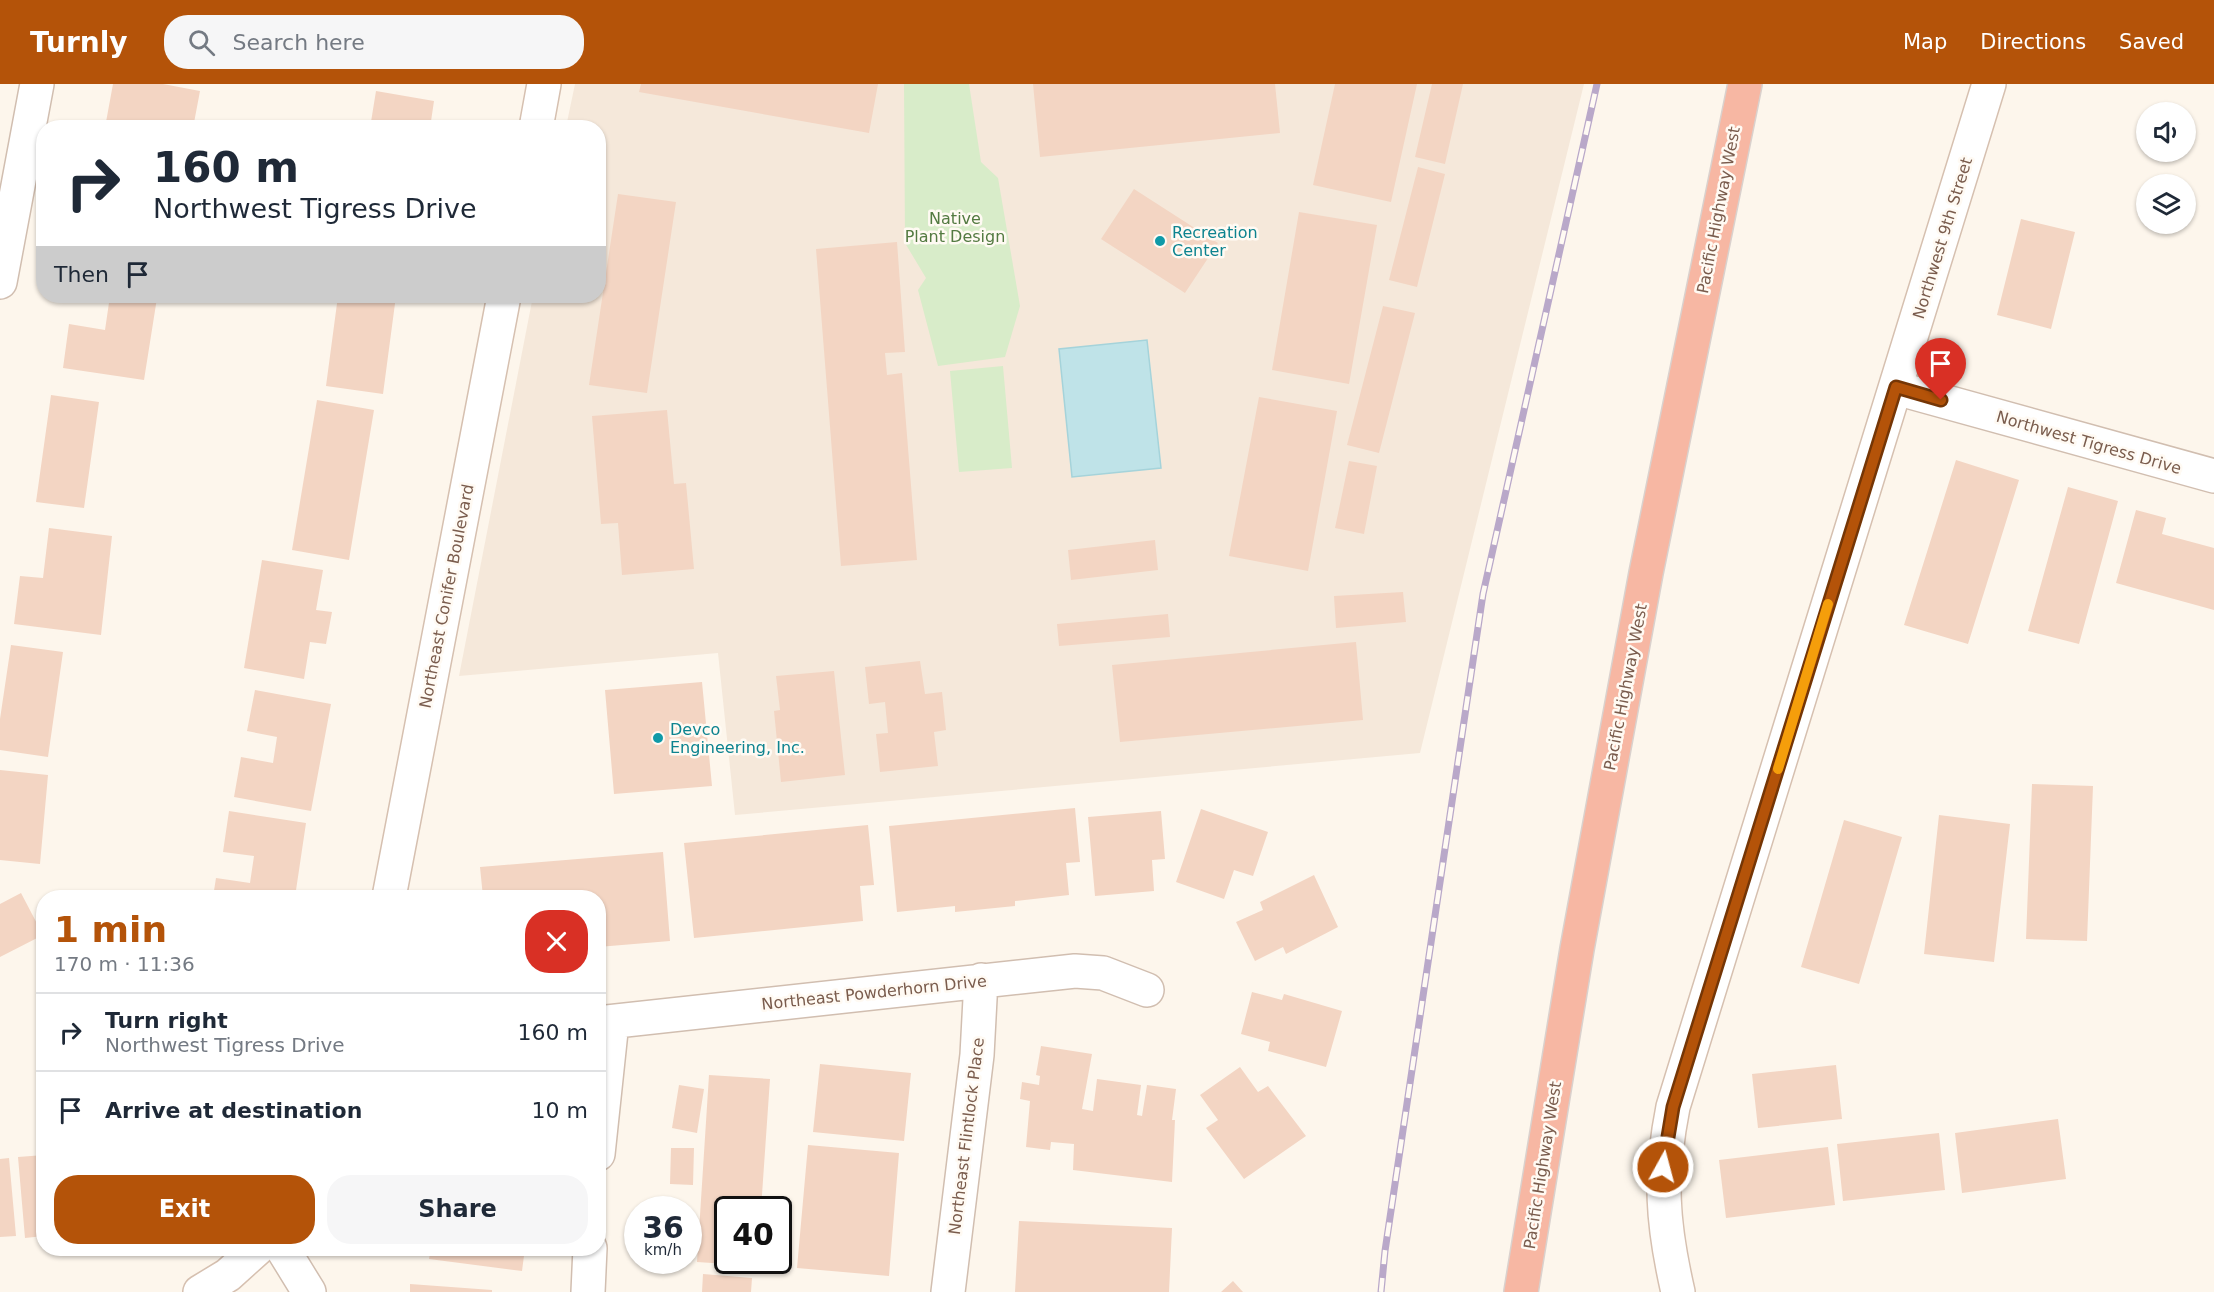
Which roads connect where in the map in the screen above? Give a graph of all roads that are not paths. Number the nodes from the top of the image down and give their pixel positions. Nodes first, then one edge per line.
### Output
1 (38, 84) edge
2 (544, 84) edge
3 (1745, 84) edge
4 (1989, 84) edge
5 (537, 120) edge
6 (0, 282) edge
7 (503, 303) edge
8 (1896, 387) junction
9 (2214, 476) edge
10 (390, 890) edge
11 (981, 980) junction
12 (1147, 990) dead end
13 (606, 1022) edge
14 (249, 1256) edge
15 (287, 1256) edge
16 (590, 1256) edge
17 (200, 1292) edge
18 (309, 1292) edge
19 (588, 1292) edge
20 (948, 1292) edge
21 (1521, 1292) edge
22 (1678, 1292) edge

1 - 6 street
2 - 5 street
3 - 21 highway, Pacific Highway West
4 - 8 street, Northwest 9th Street
7 - 10 street, Northeast Conifer Boulevard
8 - 9 street, Northwest Tigress Drive
8 - 22 street, Northwest 9th Street
11 - 12 street, Northeast Powderhorn Drive
11 - 13 street, Northeast Powderhorn Drive
11 - 20 street, Northeast Flintlock Place
14 - 17 street
15 - 18 street
16 - 19 street

